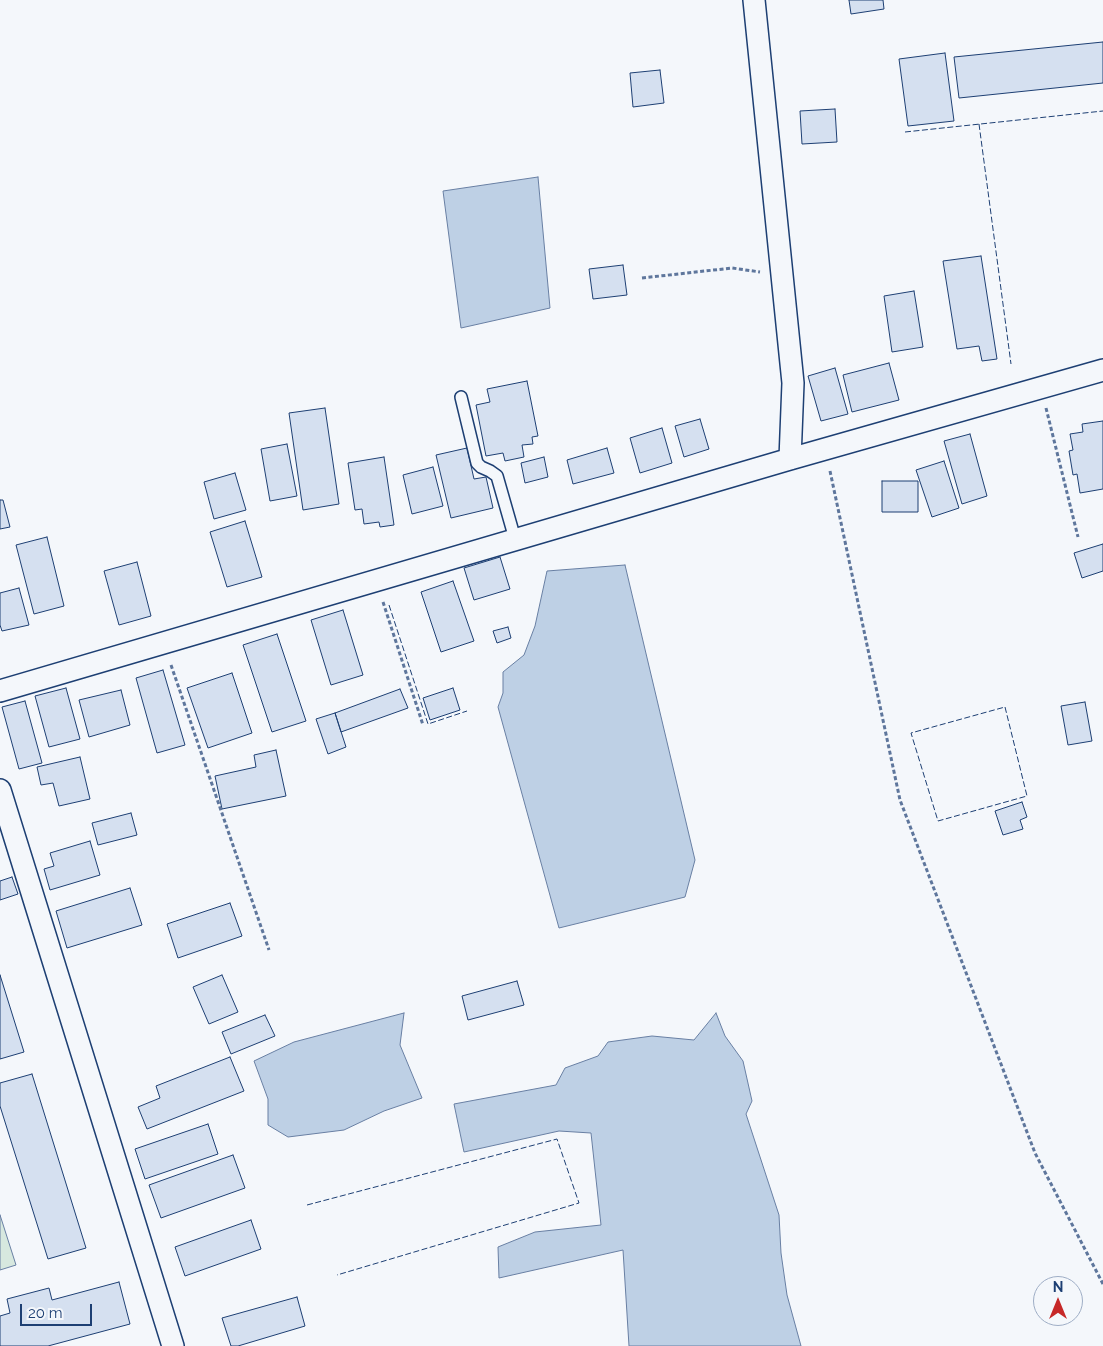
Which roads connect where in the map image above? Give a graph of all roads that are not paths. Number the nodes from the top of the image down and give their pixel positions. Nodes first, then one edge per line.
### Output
1 (754, 0) edge
2 (1103, 370) edge
3 (461, 397) dead end
4 (790, 459) junction
5 (515, 540) junction
6 (0, 691) edge
7 (0, 790) edge
8 (172, 1346) edge

1 - 4 street
2 - 4 street
3 - 5 lane
4 - 5 street
5 - 6 street
7 - 8 street

